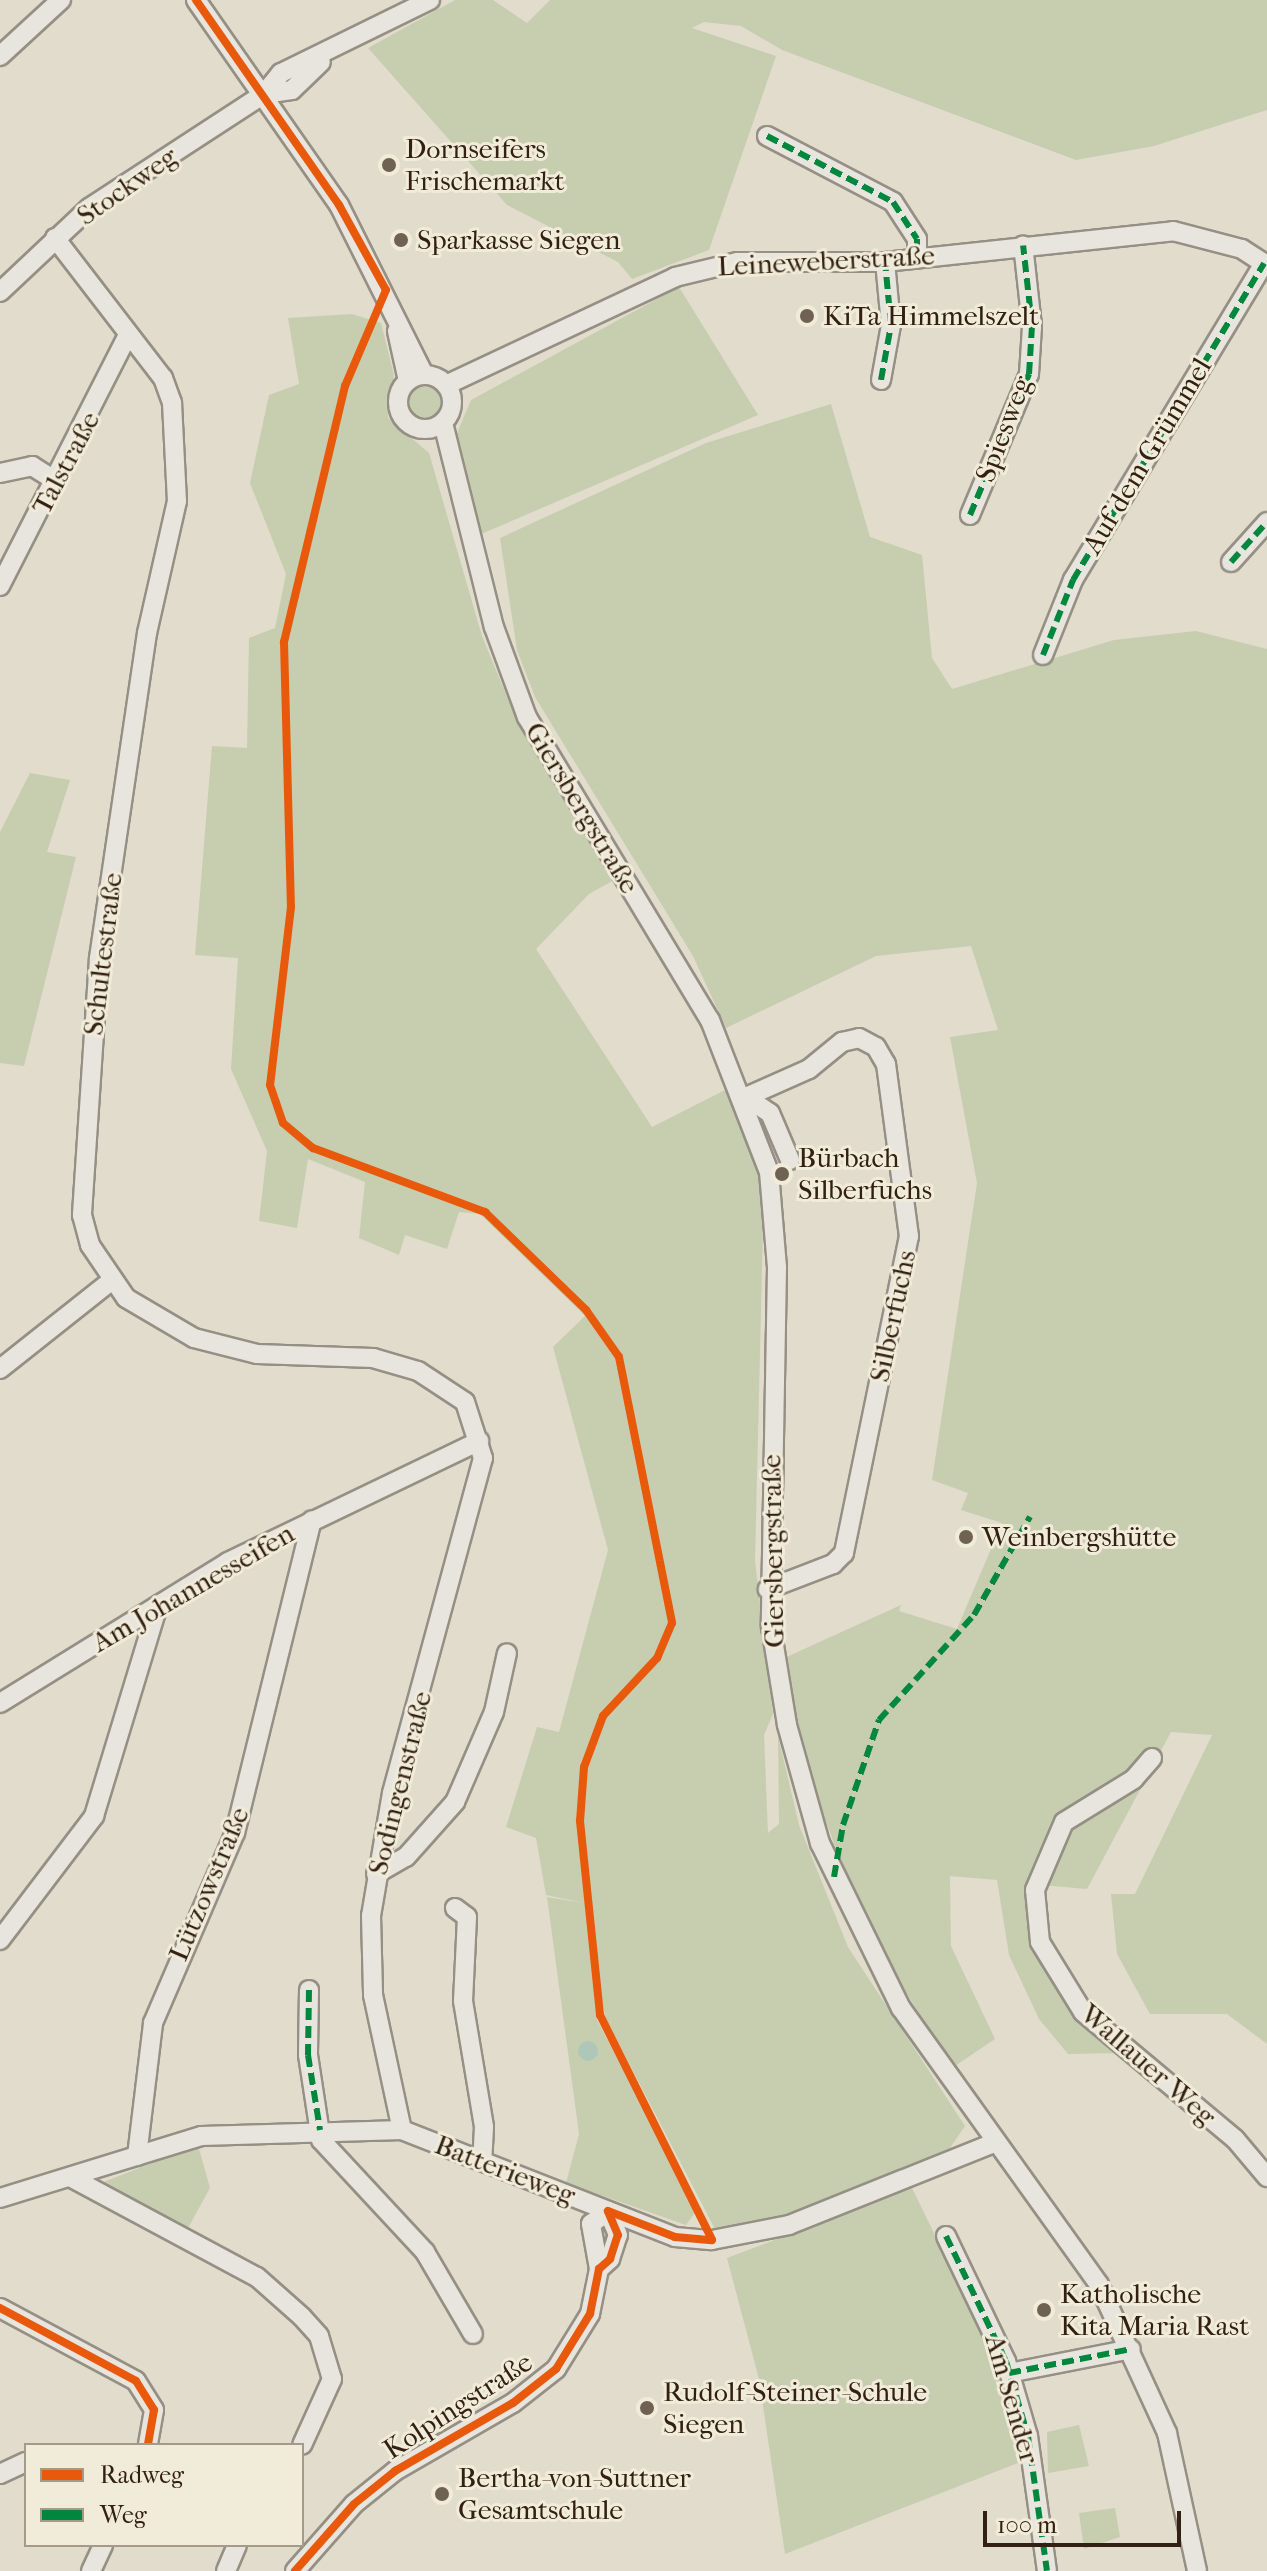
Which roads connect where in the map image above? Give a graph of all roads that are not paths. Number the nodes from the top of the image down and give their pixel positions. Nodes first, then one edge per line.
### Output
1 (61, 0) edge
2 (196, 0) edge
3 (430, 0) edge
4 (0, 56) edge
5 (264, 94) junction
6 (767, 136) dead end
7 (55, 238) junction
8 (1023, 245) junction
9 (917, 258) junction
10 (885, 262) junction
11 (1265, 264) edge
12 (0, 292) edge
13 (127, 337) junction
14 (416, 378) junction
15 (881, 380) dead end
16 (449, 392) junction
17 (435, 426) junction
18 (0, 473) edge
19 (56, 481) junction
20 (970, 515) dead end
21 (1267, 522) edge
22 (1231, 562) dead end
23 (0, 586) edge
24 (1043, 655) dead end
25 (746, 1097) junction
26 (790, 1160) dead end
27 (111, 1281) junction
28 (0, 1369) edge
29 (479, 1441) junction
30 (312, 1520) junction
31 (768, 1589) junction
32 (158, 1606) junction
33 (507, 1653) dead end
34 (1, 1704) edge
35 (1152, 1758) dead end
36 (376, 1874) junction
37 (455, 1908) dead end
38 (0, 1940) edge
39 (309, 1990) dead end
40 (320, 2130) junction
41 (402, 2130) junction
42 (992, 2136) junction
43 (137, 2156) junction
44 (482, 2160) junction
45 (1267, 2177) edge
46 (72, 2178) junction
47 (0, 2198) edge
48 (608, 2211) junction
49 (946, 2236) dead end
50 (0, 2308) edge
51 (473, 2334) dead end
52 (1131, 2349) junction
53 (1009, 2373) junction
54 (148, 2443) edge
55 (303, 2443) edge
56 (24, 2463) edge
57 (0, 2474) edge
58 (102, 2547) edge
59 (236, 2547) edge
60 (91, 2571) edge
61 (226, 2571) edge
62 (295, 2571) edge
63 (1047, 2571) edge
64 (1197, 2571) edge

1 - 4 street
2 - 5 street
3 - 5 street, Stockweg
5 - 7 street, Stockweg
5 - 14 street
6 - 9 street
7 - 12 street, Stockweg
7 - 13 street, Schultestraße
8 - 9 street, Leineweberstraße
8 - 11 street, Leineweberstraße
8 - 20 street, Spiesweg
9 - 10 street, Leineweberstraße
10 - 15 street
10 - 16 street, Leineweberstraße
11 - 24 street, Auf dem Grümmel
13 - 19 street, Talstraße
13 - 27 street, Schultestraße
14 - 16 street
14 - 17 street
16 - 17 street
17 - 25 street, Giersbergstraße
18 - 19 street
19 - 23 street, Talstraße
21 - 22 street
25 - 26 street, Giersbergstraße
25 - 31 street, Giersbergstraße
25 - 31 street, Silberfuchs
27 - 28 street
27 - 29 street, Schultestraße
29 - 30 street, Am Johannesseifen
29 - 36 street, Sodingenstraße
30 - 32 street, Am Johannesseifen
30 - 43 street, Lützowstraße
31 - 42 street, Giersbergstraße
32 - 34 street, Am Johannesseifen
32 - 38 street
33 - 36 street
35 - 45 street, Wallauer Weg
36 - 41 street, Sodingenstraße
37 - 44 street
39 - 40 street
40 - 41 street, Batterieweg
40 - 43 street, Batterieweg
40 - 51 street
41 - 44 street, Batterieweg
42 - 48 street, Batterieweg
42 - 52 street, Giersbergstraße
43 - 46 street, Batterieweg
44 - 48 street, Batterieweg
46 - 47 street, Batterieweg
46 - 55 street
48 - 62 street, Kolpingstraße
49 - 53 street, Am Sender
50 - 54 street
52 - 53 street
52 - 64 street, Giersbergstraße
53 - 63 street, Am Sender
56 - 57 street
58 - 60 street
59 - 61 street

